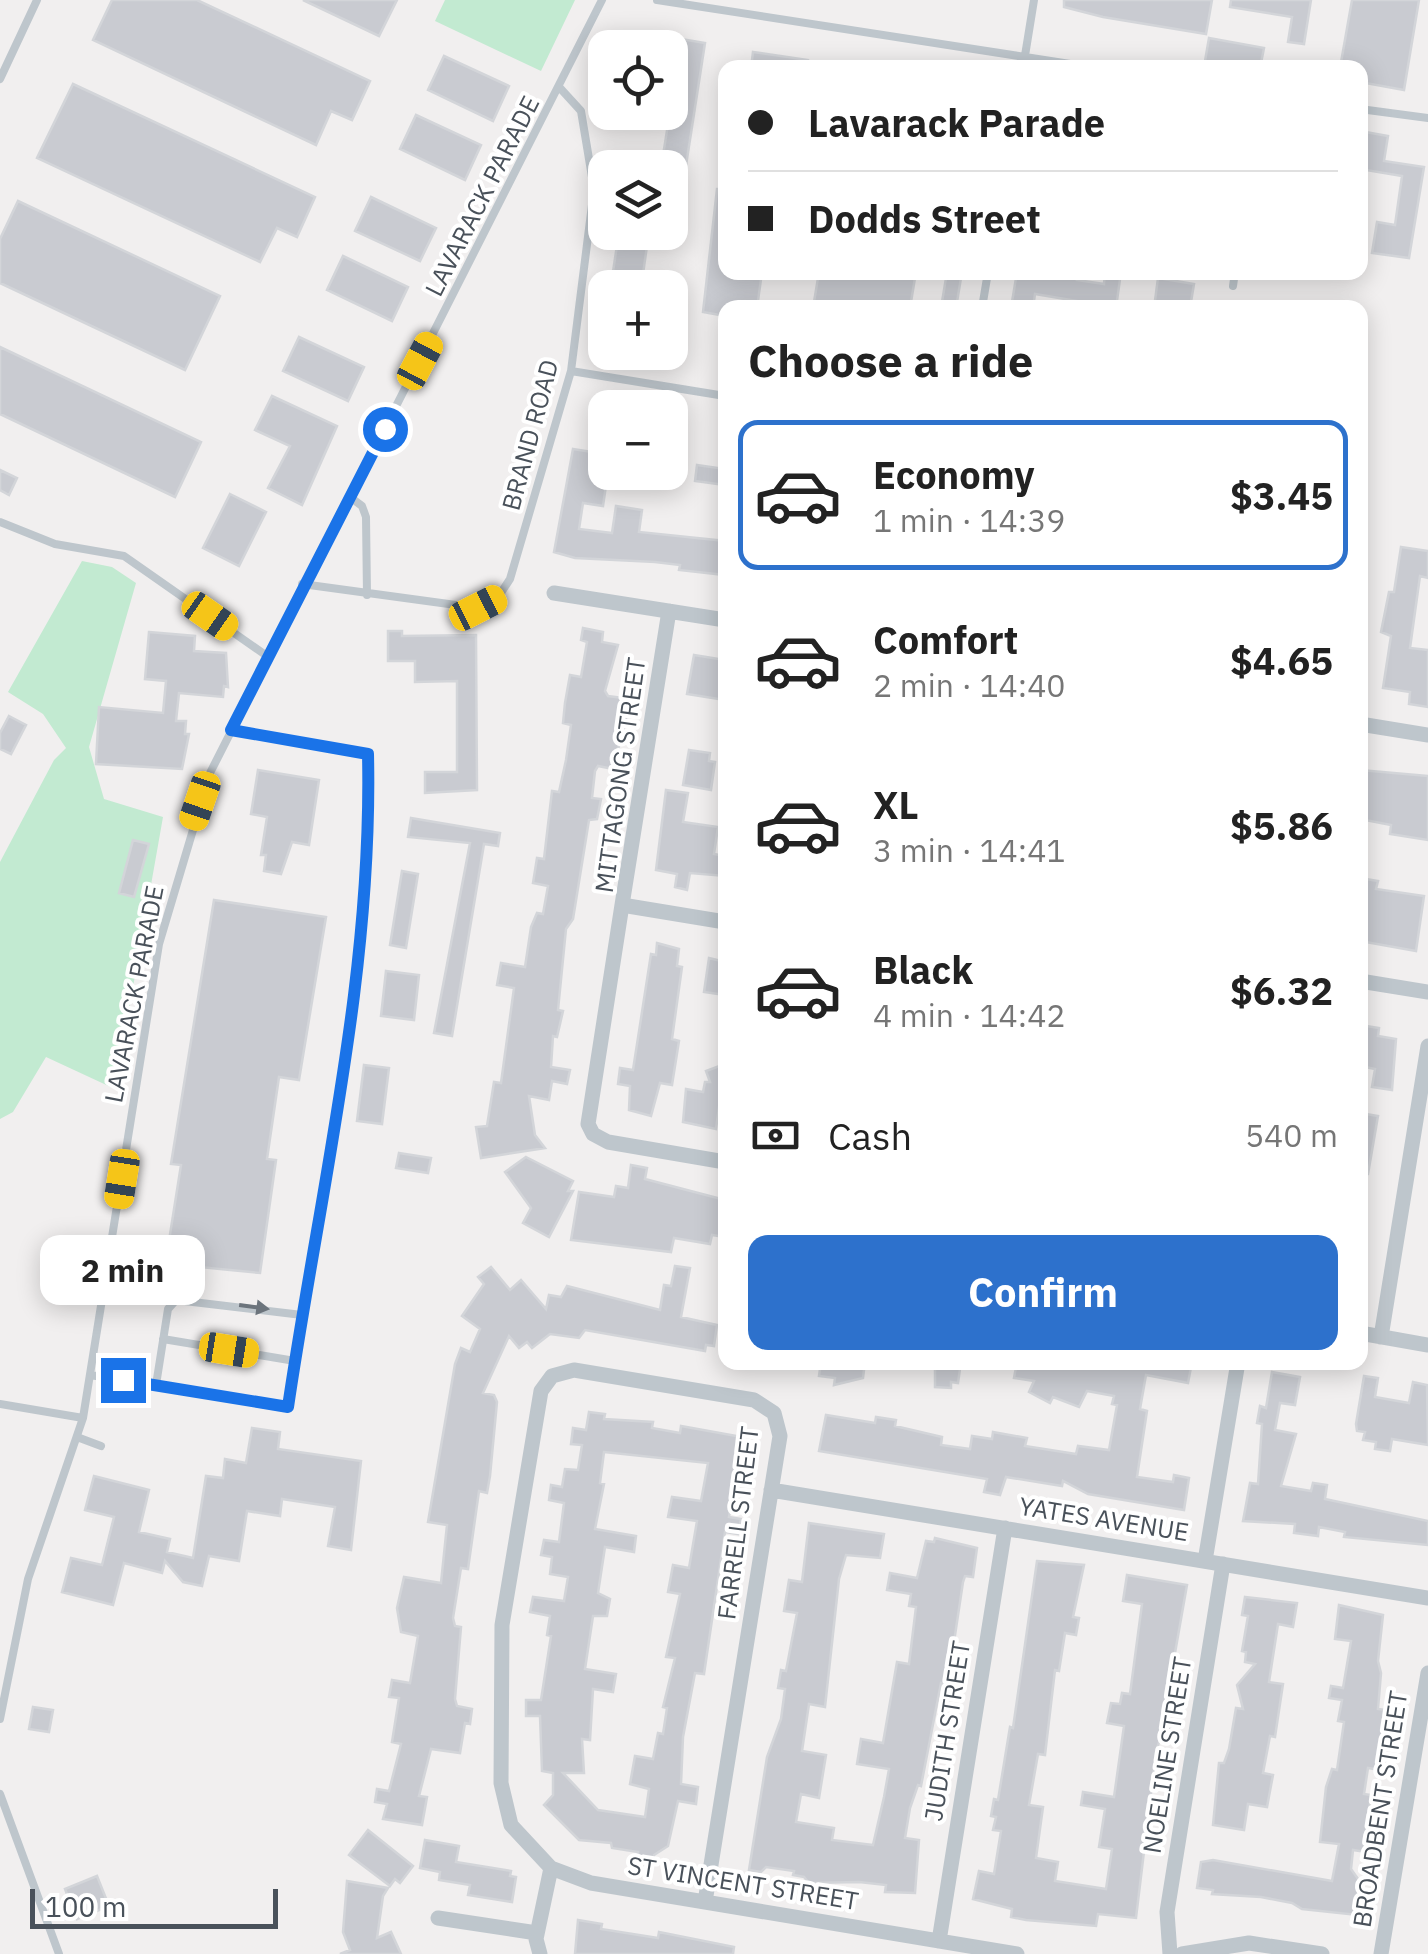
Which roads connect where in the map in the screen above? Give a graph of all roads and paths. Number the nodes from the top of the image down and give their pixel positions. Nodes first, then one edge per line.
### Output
1 (37, 0) edge
2 (602, 0) edge
3 (657, 0) edge
4 (1034, 0) edge
5 (1025, 56) junction
6 (1024, 60) edge
7 (1049, 60) edge
8 (0, 78) edge
9 (560, 88) junction
10 (1368, 110) edge
11 (1428, 118) edge
12 (1234, 280) edge
13 (1233, 286) dead end
14 (571, 372) junction
15 (718, 395) edge
16 (350, 497) junction
17 (0, 522) edge
18 (302, 584) junction
19 (554, 592) dead end
20 (366, 594) junction
21 (669, 611) junction
22 (718, 619) edge
23 (268, 656) junction
24 (1368, 725) edge
25 (231, 730) junction
26 (1428, 735) edge
27 (622, 905) junction
28 (718, 921) edge
29 (1368, 982) edge
30 (1428, 992) edge
31 (1428, 1046) edge
32 (718, 1161) edge
33 (302, 1315) junction
34 (1368, 1335) edge
35 (1381, 1337) junction
36 (163, 1339) junction
37 (1428, 1345) edge
38 (295, 1361) junction
39 (1237, 1370) edge
40 (90, 1375) junction
41 (156, 1385) junction
42 (0, 1404) edge
43 (83, 1418) junction
44 (76, 1436) junction
45 (102, 1446) dead end
46 (771, 1490) junction
47 (1005, 1528) junction
48 (1205, 1561) junction
49 (1223, 1564) junction
50 (1428, 1598) edge
51 (1428, 1673) edge
52 (0, 1719) edge
53 (0, 1794) edge
54 (551, 1868) junction
55 (705, 1902) junction
56 (438, 1918) dead end
57 (537, 1933) junction
58 (939, 1942) junction
59 (59, 1954) edge
60 (540, 1954) edge
61 (1017, 1954) edge
62 (1170, 1954) edge
63 (1182, 1954) edge
64 (1322, 1954) edge
65 (1381, 1954) edge

1 - 8 lane
2 - 9 lane, LAVARACK PARADE
3 - 5 lane
4 - 5 lane
5 - 6 lane
5 - 7 lane
9 - 14 lane, BRAND ROAD
9 - 16 lane, LAVARACK PARADE
10 - 11 lane
12 - 13 lane
14 - 15 lane
14 - 20 lane, BRAND ROAD
16 - 18 lane, LAVARACK PARADE
16 - 20 lane
17 - 23 lane
18 - 20 lane, BRAND ROAD
18 - 23 lane, LAVARACK PARADE
19 - 21 street
21 - 22 street
21 - 27 street, MITTAGONG STREET
23 - 25 lane, LAVARACK PARADE
24 - 26 street
25 - 33 lane
25 - 40 lane, LAVARACK PARADE
27 - 28 street, MITTAGONG STREET
27 - 32 street
29 - 30 street
31 - 35 street
36 -> 33 lane
33 - 38 lane
34 - 35 street
35 - 37 street
36 - 38 lane
36 - 41 lane
38 - 41 lane
39 - 48 street
40 - 41 lane
40 - 43 lane, LAVARACK PARADE
42 - 43 lane
43 - 44 lane, LAVARACK PARADE
44 - 45 lane
44 - 52 lane, LAVARACK PARADE
46 - 47 street, YATES AVENUE
46 - 54 street, FARRELL STREET
46 - 55 street, FARRELL STREET
47 - 48 street, YATES AVENUE
47 - 58 street, JUDITH STREET
48 - 49 street, YATES AVENUE
49 - 50 street, YATES AVENUE
49 - 62 street, NOELINE STREET
51 - 65 street, BROADBENT STREET
53 - 59 lane
54 - 55 street, ST VINCENT STREET
54 - 57 street
55 - 58 street, ST VINCENT STREET
56 - 57 street
57 - 60 street
58 - 61 street, ST VINCENT STREET
63 - 64 street

